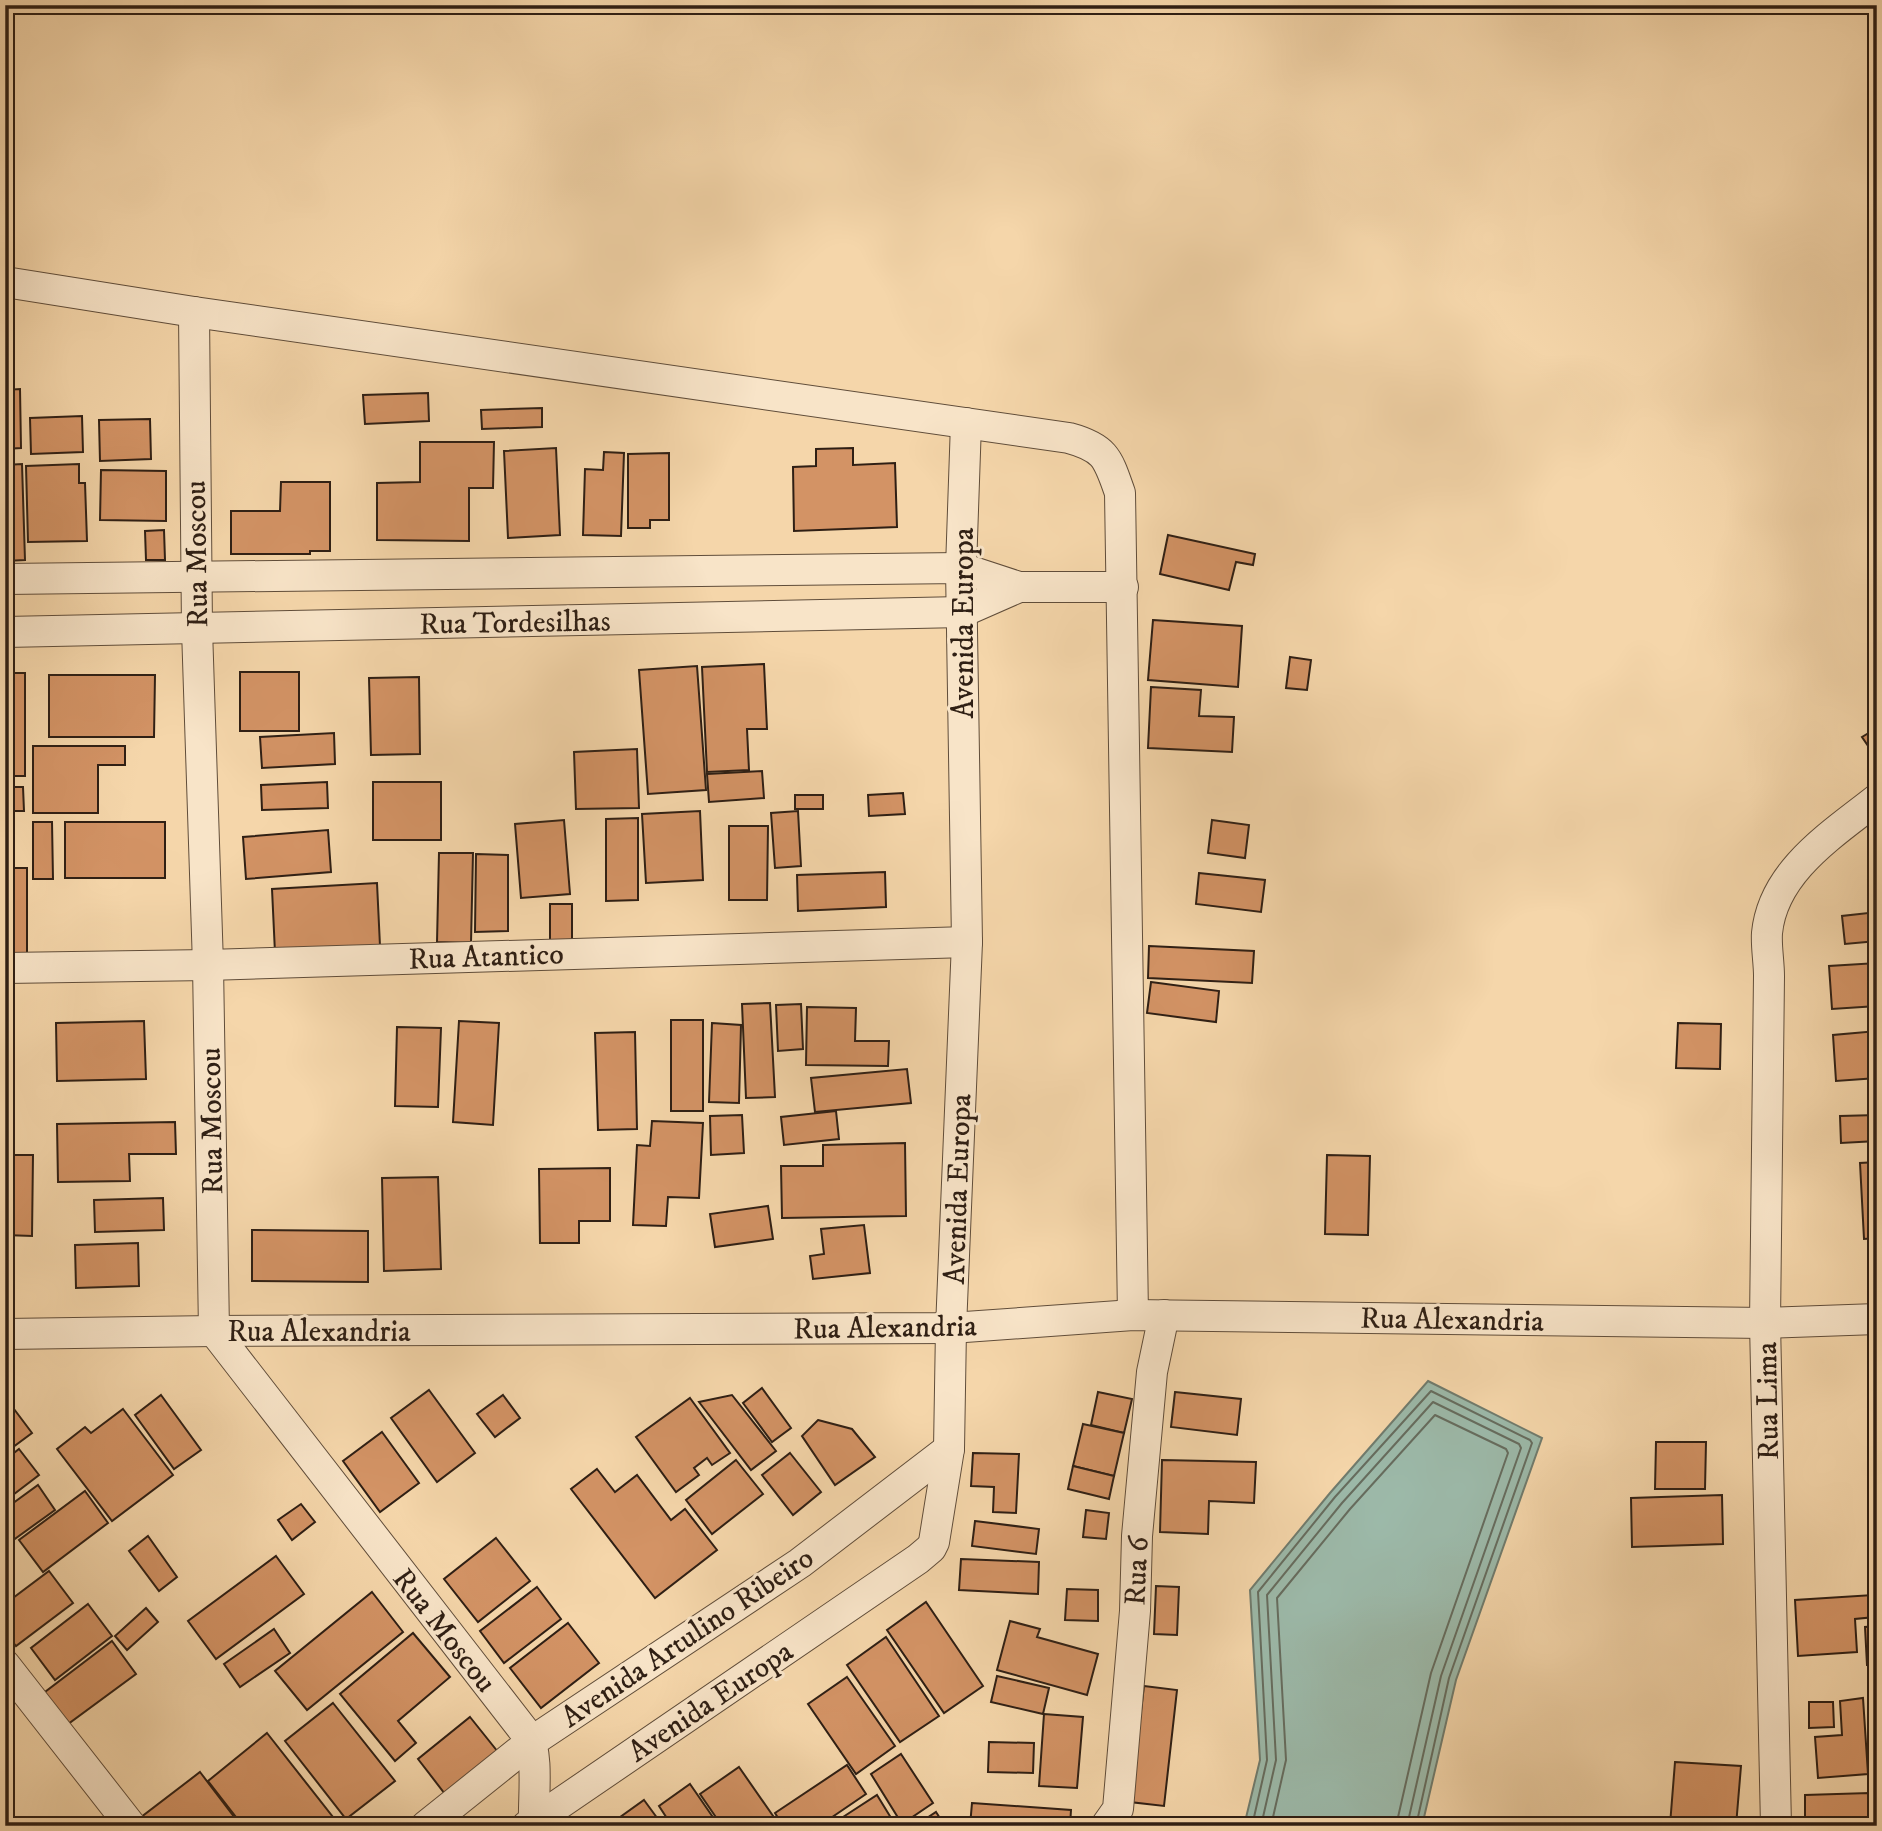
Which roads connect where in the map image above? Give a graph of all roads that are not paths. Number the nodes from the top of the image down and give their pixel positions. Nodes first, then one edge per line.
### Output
1 (5, 282) edge
2 (194, 312) junction
3 (966, 423) junction
4 (961, 568) junction
5 (196, 576) junction
6 (5, 579) edge
7 (1019, 587) junction
8 (1123, 587) junction
9 (962, 612) junction
10 (197, 629) junction
11 (5, 632) edge
12 (1877, 799) edge
13 (967, 942) junction
14 (208, 965) junction
15 (5, 968) edge
16 (1133, 1315) junction
17 (1164, 1315) junction
18 (1877, 1320) edge
19 (1765, 1323) junction
20 (951, 1328) junction
21 (214, 1331) junction
22 (5, 1335) edge
23 (949, 1449) junction
24 (5, 1665) edge
25 (531, 1742) junction
26 (531, 1824) edge
27 (131, 1826) edge
28 (426, 1826) edge
29 (1106, 1826) edge
30 (1776, 1826) edge

1 - 2 street
2 - 3 street
2 - 5 street, Rua Moscou
3 - 4 street, Avenida Europa
3 - 8 street
4 - 5 street, Rua Tordesilhas
4 - 7 street, Rua Tordesilhas
4 - 9 street, Avenida Europa
5 - 6 street, Rua Tordesilhas
5 - 10 street, Rua Moscou
7 - 8 street, Rua Tordesilhas
7 - 9 street, Rua Tordesilhas
8 - 16 street
9 - 10 street, Rua Tordesilhas
9 - 13 street, Avenida Europa
10 - 11 street, Rua Tordesilhas
10 - 14 street, Rua Moscou
12 - 19 street, Rua Lima
13 - 14 street, Rua Atantico
13 - 20 street, Avenida Europa
14 - 15 street, Rua Atantico
14 - 21 street, Rua Moscou
16 - 17 street, Rua Alexandria
16 - 20 street, Rua Alexandria
17 - 19 street, Rua Alexandria
17 - 29 street, Rua 6
18 - 19 street, Rua Alexandria
19 - 30 street, Rua Lima
20 - 21 street, Rua Alexandria
20 - 23 street, Avenida Europa
21 - 22 street, Rua Alexandria
21 - 25 street, Rua Moscou
23 - 25 street, Avenida Artulino Ribeiro
23 - 26 street, Avenida Europa
24 - 27 street
25 - 26 street
25 - 28 street, Avenida Artulino Ribeiro

